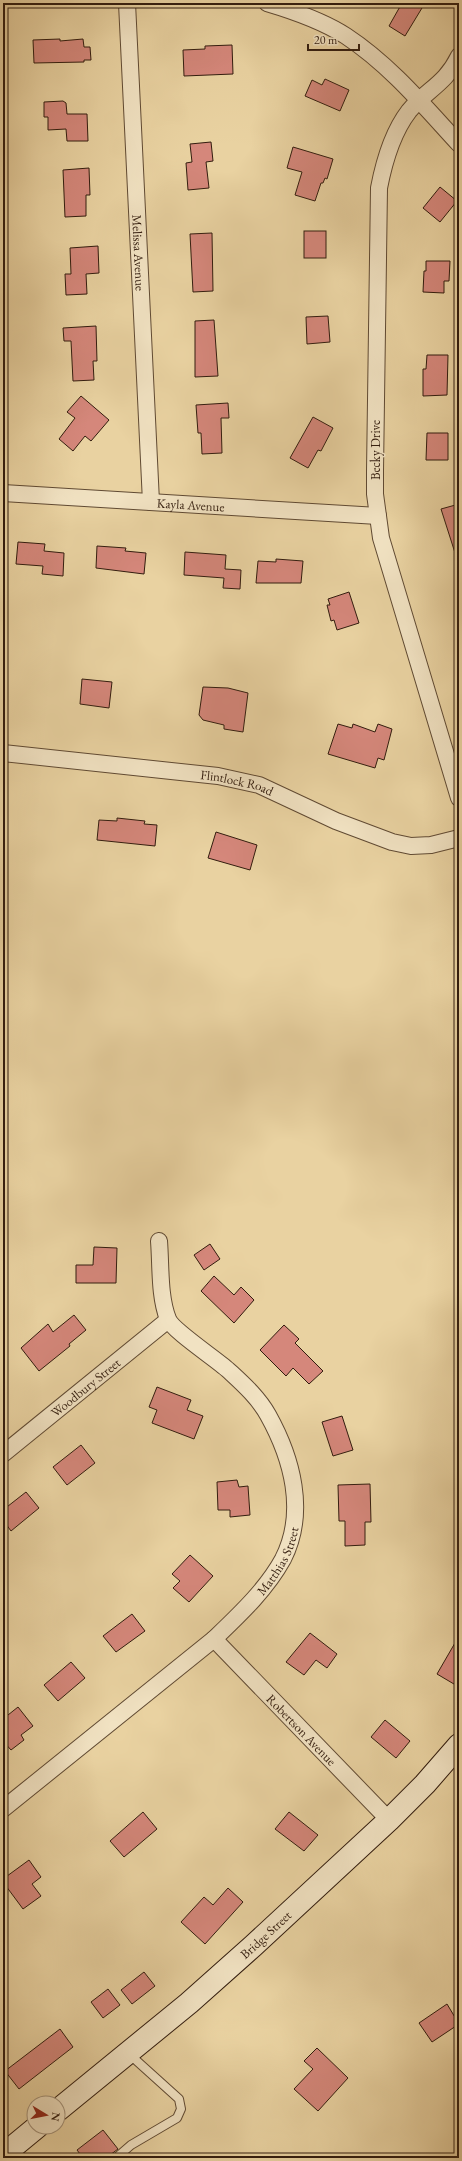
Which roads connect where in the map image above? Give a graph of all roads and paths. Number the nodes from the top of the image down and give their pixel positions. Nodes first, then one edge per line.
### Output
1 (128, 3) edge
2 (267, 3) edge
3 (459, 56) edge
4 (419, 102) junction
5 (459, 144) edge
6 (3, 493) edge
7 (151, 502) junction
8 (378, 516) junction
9 (3, 753) edge
10 (459, 798) edge
11 (459, 838) edge
12 (159, 1241) dead end
13 (168, 1320) junction
14 (3, 1454) edge
15 (214, 1639) junction
16 (459, 1745) edge
17 (3, 1809) edge
18 (389, 1820) junction
19 (127, 2053) junction
20 (66, 2103) edge
21 (27, 2135) edge
22 (3, 2155) edge
23 (116, 2158) edge

1 - 7 street, Melissa Avenue
2 - 4 street
3 - 4 street, Becky Drive
4 - 5 street
4 - 8 street, Becky Drive
6 - 7 street, Kayla Avenue
7 - 8 street, Kayla Avenue
8 - 10 street, Becky Drive
9 - 11 street, Flintlock Road
12 - 13 street
13 - 14 street, Woodbury Street
13 - 15 street, Matthias Street
15 - 17 street, Matthias Street
15 - 18 street, Robertson Avenue
16 - 18 street, Bridge Street
18 - 19 street, Bridge Street
19 - 20 street, Bridge Street
19 - 23 lane
21 - 22 street

